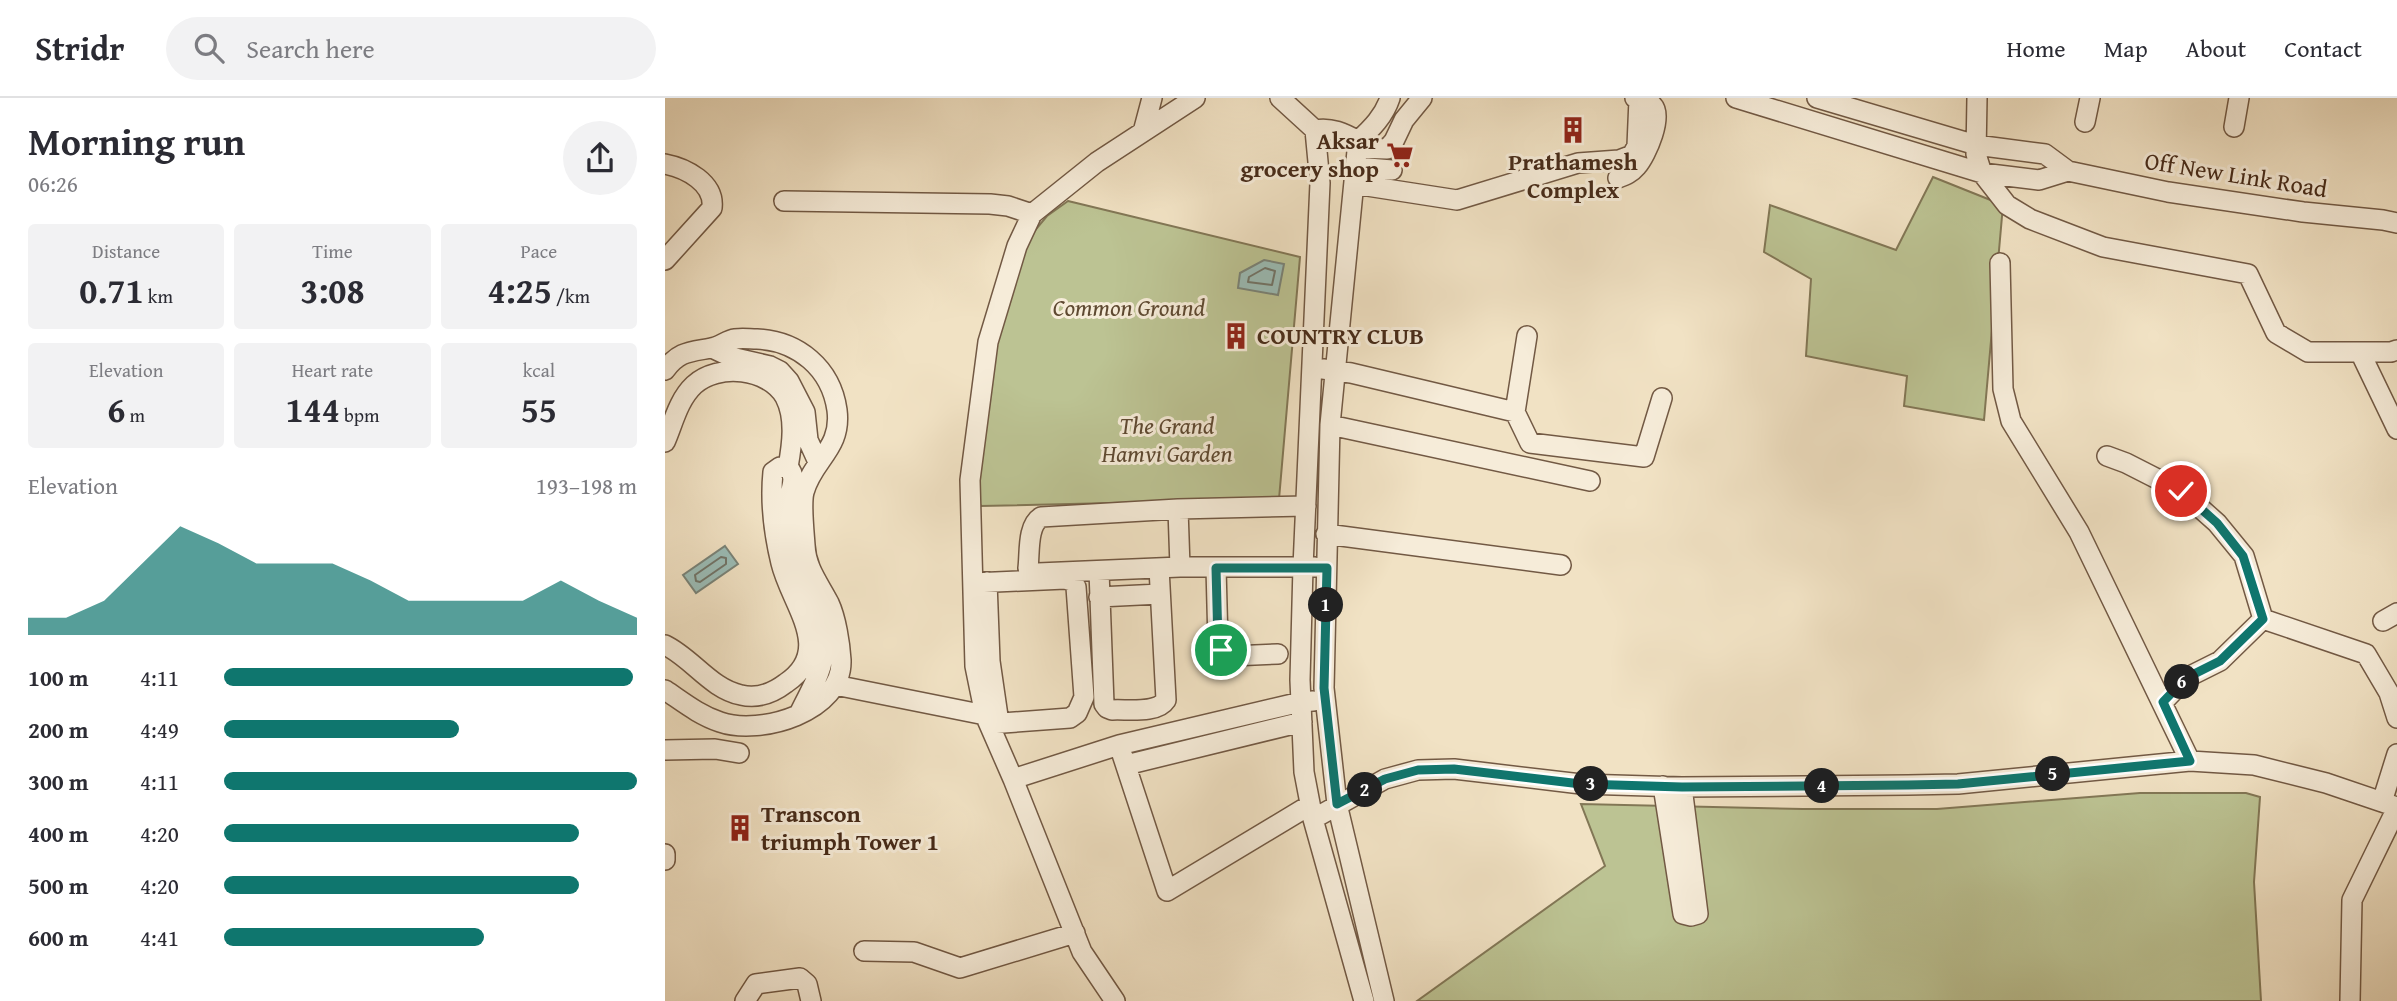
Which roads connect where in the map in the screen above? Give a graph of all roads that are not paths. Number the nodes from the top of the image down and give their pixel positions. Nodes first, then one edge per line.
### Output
1 (1152, 98) edge
2 (1195, 98) edge
3 (1280, 98) edge
4 (1390, 98) edge
5 (1422, 98) edge
6 (1736, 98) edge
7 (1817, 98) edge
8 (1977, 98) edge
9 (2090, 98) edge
10 (2239, 98) edge
11 (1637, 99) edge
12 (2085, 122) dead end
13 (2234, 127) dead end
14 (1315, 130) junction
15 (1143, 132) junction
16 (1976, 145) junction
17 (1356, 160) junction
18 (665, 164) edge
19 (1392, 170) dead end
20 (2068, 171) junction
21 (1982, 173) junction
22 (1618, 178) dead end
23 (784, 201) dead end
24 (1032, 214) junction
25 (2397, 223) edge
26 (665, 260) edge
27 (2000, 263) dead end
28 (1527, 337) dead end
29 (712, 348) junction
30 (2397, 350) edge
31 (2360, 352) junction
32 (1312, 369) junction
33 (665, 370) edge
34 (1335, 370) junction
35 (1662, 398) dead end
36 (1515, 412) junction
37 (1330, 425) junction
38 (2397, 429) edge
39 (665, 443) edge
40 (2107, 456) dead end
41 (818, 462) junction
42 (788, 467) junction
43 (1590, 481) dead end
44 (1306, 506) junction
45 (1178, 509) junction
46 (1326, 534) junction
47 (1561, 565) dead end
48 (1180, 567) junction
49 (1303, 567) junction
50 (1159, 568) junction
51 (1216, 568) junction
52 (1327, 568) junction
53 (1099, 571) junction
54 (980, 583) junction
55 (1160, 594) junction
56 (1100, 597) junction
57 (2263, 619) junction
58 (665, 645) edge
59 (1278, 654) dead end
60 (835, 685) junction
61 (665, 689) edge
62 (1325, 700) junction
63 (2163, 702) junction
64 (1301, 712) junction
65 (798, 716) junction
66 (2397, 718) edge
67 (991, 721) junction
68 (1119, 746) junction
69 (665, 750) edge
70 (739, 753) dead end
71 (2397, 754) edge
72 (2190, 761) junction
73 (1126, 765) junction
74 (1013, 779) junction
75 (1672, 786) junction
76 (1337, 804) junction
77 (2392, 806) edge
78 (1311, 812) junction
79 (665, 854) edge
80 (665, 860) edge
81 (1075, 933) junction
82 (864, 951) dead end
83 (745, 1001) edge
84 (811, 1001) edge
85 (1115, 1001) edge
86 (1364, 1001) edge
87 (1384, 1001) edge
88 (2350, 1001) edge

1 - 15 street
2 - 15 street
3 - 14 street
4 - 17 street
5 - 17 street
6 - 21 street, Off New Link Road
7 - 16 street, Off New Link Road
8 - 16 street
9 - 12 street
10 - 13 street
11 - 17 street
11 - 22 street
14 - 17 street
14 - 32 street
15 - 24 street
16 - 20 street, Off New Link Road
16 - 21 street
17 - 19 street
17 - 34 street
18 - 26 street
20 - 21 street, Off New Link Road
20 - 25 street, Off New Link Road
21 - 31 street
23 - 24 street
24 - 54 street
27 - 63 street
28 - 36 street
29 - 33 street
29 - 41 street
29 - 41 street
30 - 31 street
31 - 38 street
32 - 34 street
32 - 44 street
34 - 36 street
34 - 37 street
35 - 36 street
37 - 43 street
37 - 46 street
39 - 42 street
40 - 57 street
41 - 60 street
42 - 58 street
42 - 65 street
44 - 45 street
44 - 49 street
45 - 48 street
45 - 53 street
46 - 47 street
46 - 52 street
48 - 50 street
48 - 51 street
49 - 51 street
49 - 52 street
49 - 64 street
50 - 53 street
50 - 55 street
51 - 59 street
52 - 62 street
53 - 56 street
54 - 67 street
54 - 67 street
55 - 56 street
55 - 56 street
57 - 63 street
57 - 66 street
60 - 65 street
60 - 67 street
61 - 65 street
62 - 64 street
62 - 76 street
63 - 72 street
64 - 68 street
64 - 73 street
64 - 78 street
67 - 74 street
68 - 73 street
68 - 74 street
69 - 70 street
71 - 77 street
72 - 75 street
72 - 77 street
73 - 78 street
74 - 81 street
75 - 75 street
75 - 76 street
76 - 78 street
76 - 87 street
77 - 88 street
78 - 86 street
79 - 80 street
81 - 82 street
81 - 85 street
83 - 84 street

